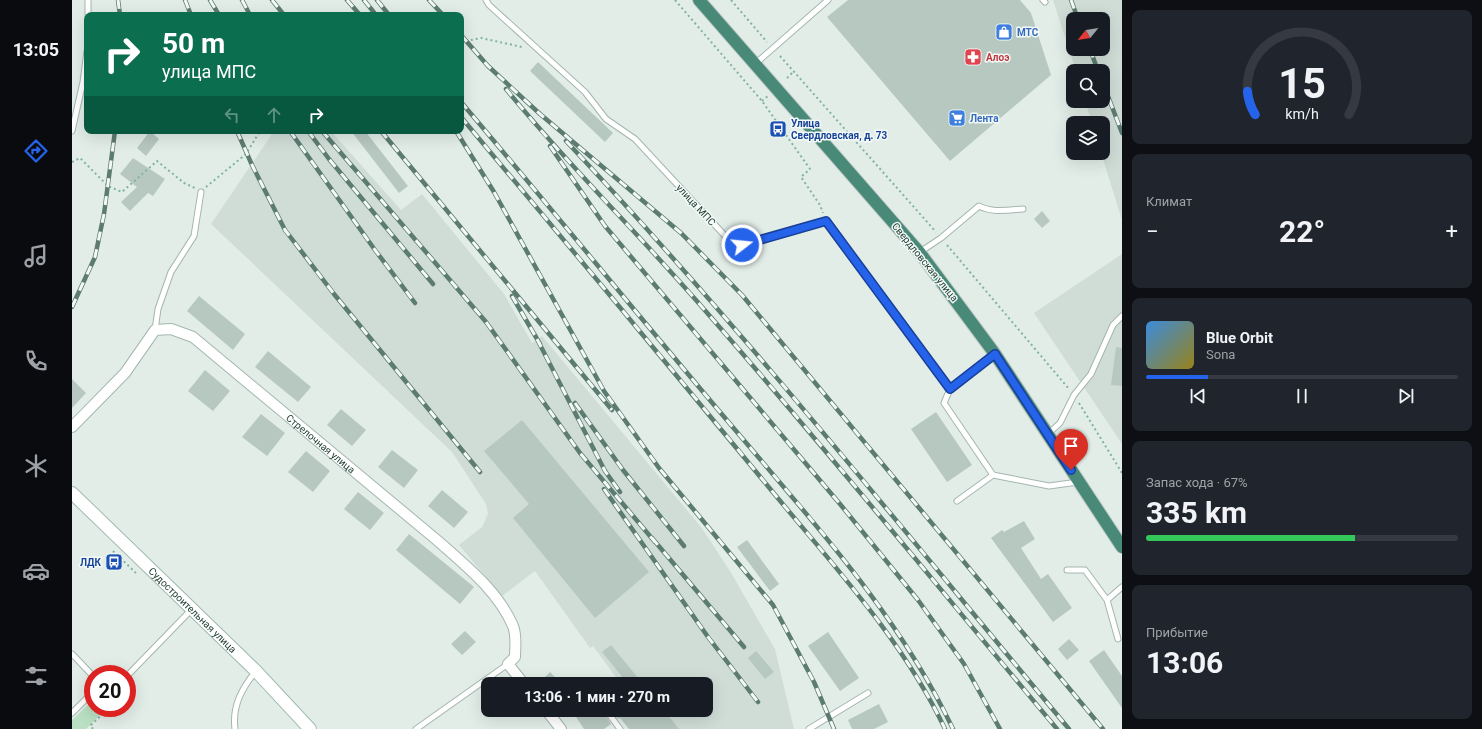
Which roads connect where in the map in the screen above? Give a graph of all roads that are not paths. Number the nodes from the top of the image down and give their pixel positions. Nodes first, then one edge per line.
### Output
1 (88, 0) edge
2 (486, 0) edge
3 (699, 0) edge
4 (828, 0) edge
5 (88, 12) edge
6 (755, 64) junction
7 (84, 74) edge
8 (72, 131) edge
9 (201, 192) road end
10 (1023, 209) dead end
11 (920, 253) junction
12 (1122, 316) edge
13 (155, 330) junction
14 (995, 354) junction
15 (950, 389) junction
16 (72, 427) edge
17 (1048, 434) junction
18 (993, 475) junction
19 (1079, 482) junction
20 (72, 493) edge
21 (957, 501) dead end
22 (1122, 547) edge
23 (1067, 570) dead end
24 (1122, 587) edge
25 (1107, 600) junction
26 (192, 609) junction
27 (1118, 639) dead end
28 (72, 654) edge
29 (508, 664) junction
30 (84, 667) edge
31 (136, 667) edge
32 (256, 671) junction
33 (518, 677) edge
34 (868, 693) dead end
35 (84, 701) edge
36 (72, 713) edge
37 (552, 717) edge
38 (611, 717) edge
39 (235, 729) edge
40 (310, 729) edge
41 (416, 729) edge
42 (561, 729) edge
43 (620, 729) edge
44 (809, 729) edge

1 - 5 lane
2 - 15 lane, улица МПС
3 - 6 highway, Свердловская улица
4 - 6 lane
6 - 11 highway, Свердловская улица
7 - 8 lane
9 - 13 lane
10 - 11 lane
11 - 14 highway, Свердловская улица
12 - 17 lane
13 - 16 street
13 - 29 street, Стрелочная улица
14 - 15 lane
14 - 17 highway, Свердловская улица
15 - 18 lane
17 - 19 highway, Свердловская улица
18 - 19 lane
18 - 21 lane
19 - 22 highway, Свердловская улица
20 - 26 main road, Судостроительная улица
23 - 25 lane
24 - 25 lane
25 - 27 lane
26 - 31 lane
26 - 32 main road, Судостроительная улица
28 - 30 lane
29 - 33 street
29 - 41 lane
32 - 39 lane
32 - 40 main road, Судостроительная улица
34 - 44 lane
35 - 36 lane
37 - 42 street
38 - 43 lane

